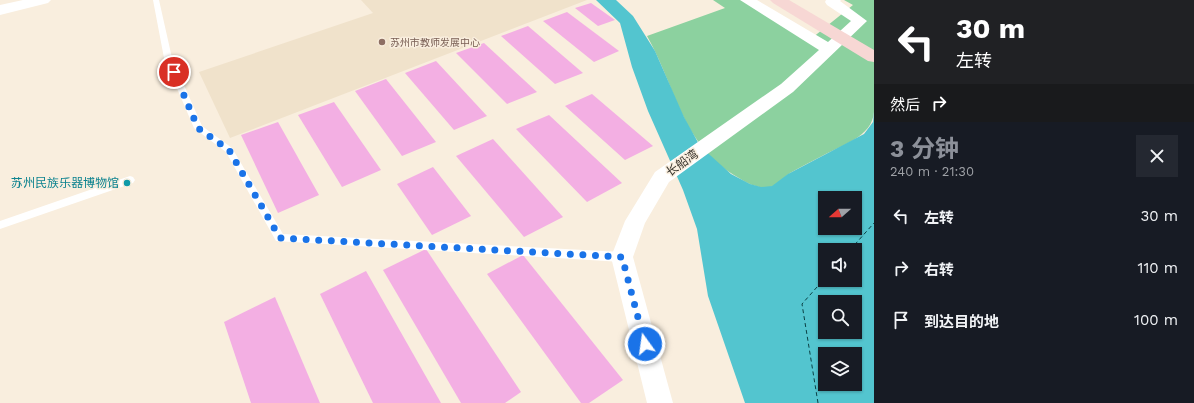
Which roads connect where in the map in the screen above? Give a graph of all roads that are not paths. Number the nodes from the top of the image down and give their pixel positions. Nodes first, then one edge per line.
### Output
1 (43, 0) edge
2 (156, 0) edge
3 (748, 0) edge
4 (778, 0) edge
5 (802, 0) edge
6 (832, 1) edge
7 (0, 10) edge
8 (837, 27) junction
9 (874, 41) edge
10 (828, 49) junction
11 (874, 57) edge
12 (130, 180) dead end
13 (0, 225) edge
14 (622, 257) junction
15 (660, 403) edge

1 - 7 street
2 - 14 lane
3 - 10 street
4 - 8 main road
5 - 8 main road
6 - 10 street, 长船湾
8 - 9 main road
8 - 11 main road
10 - 14 street, 长船湾
12 - 13 lane
14 - 15 street

